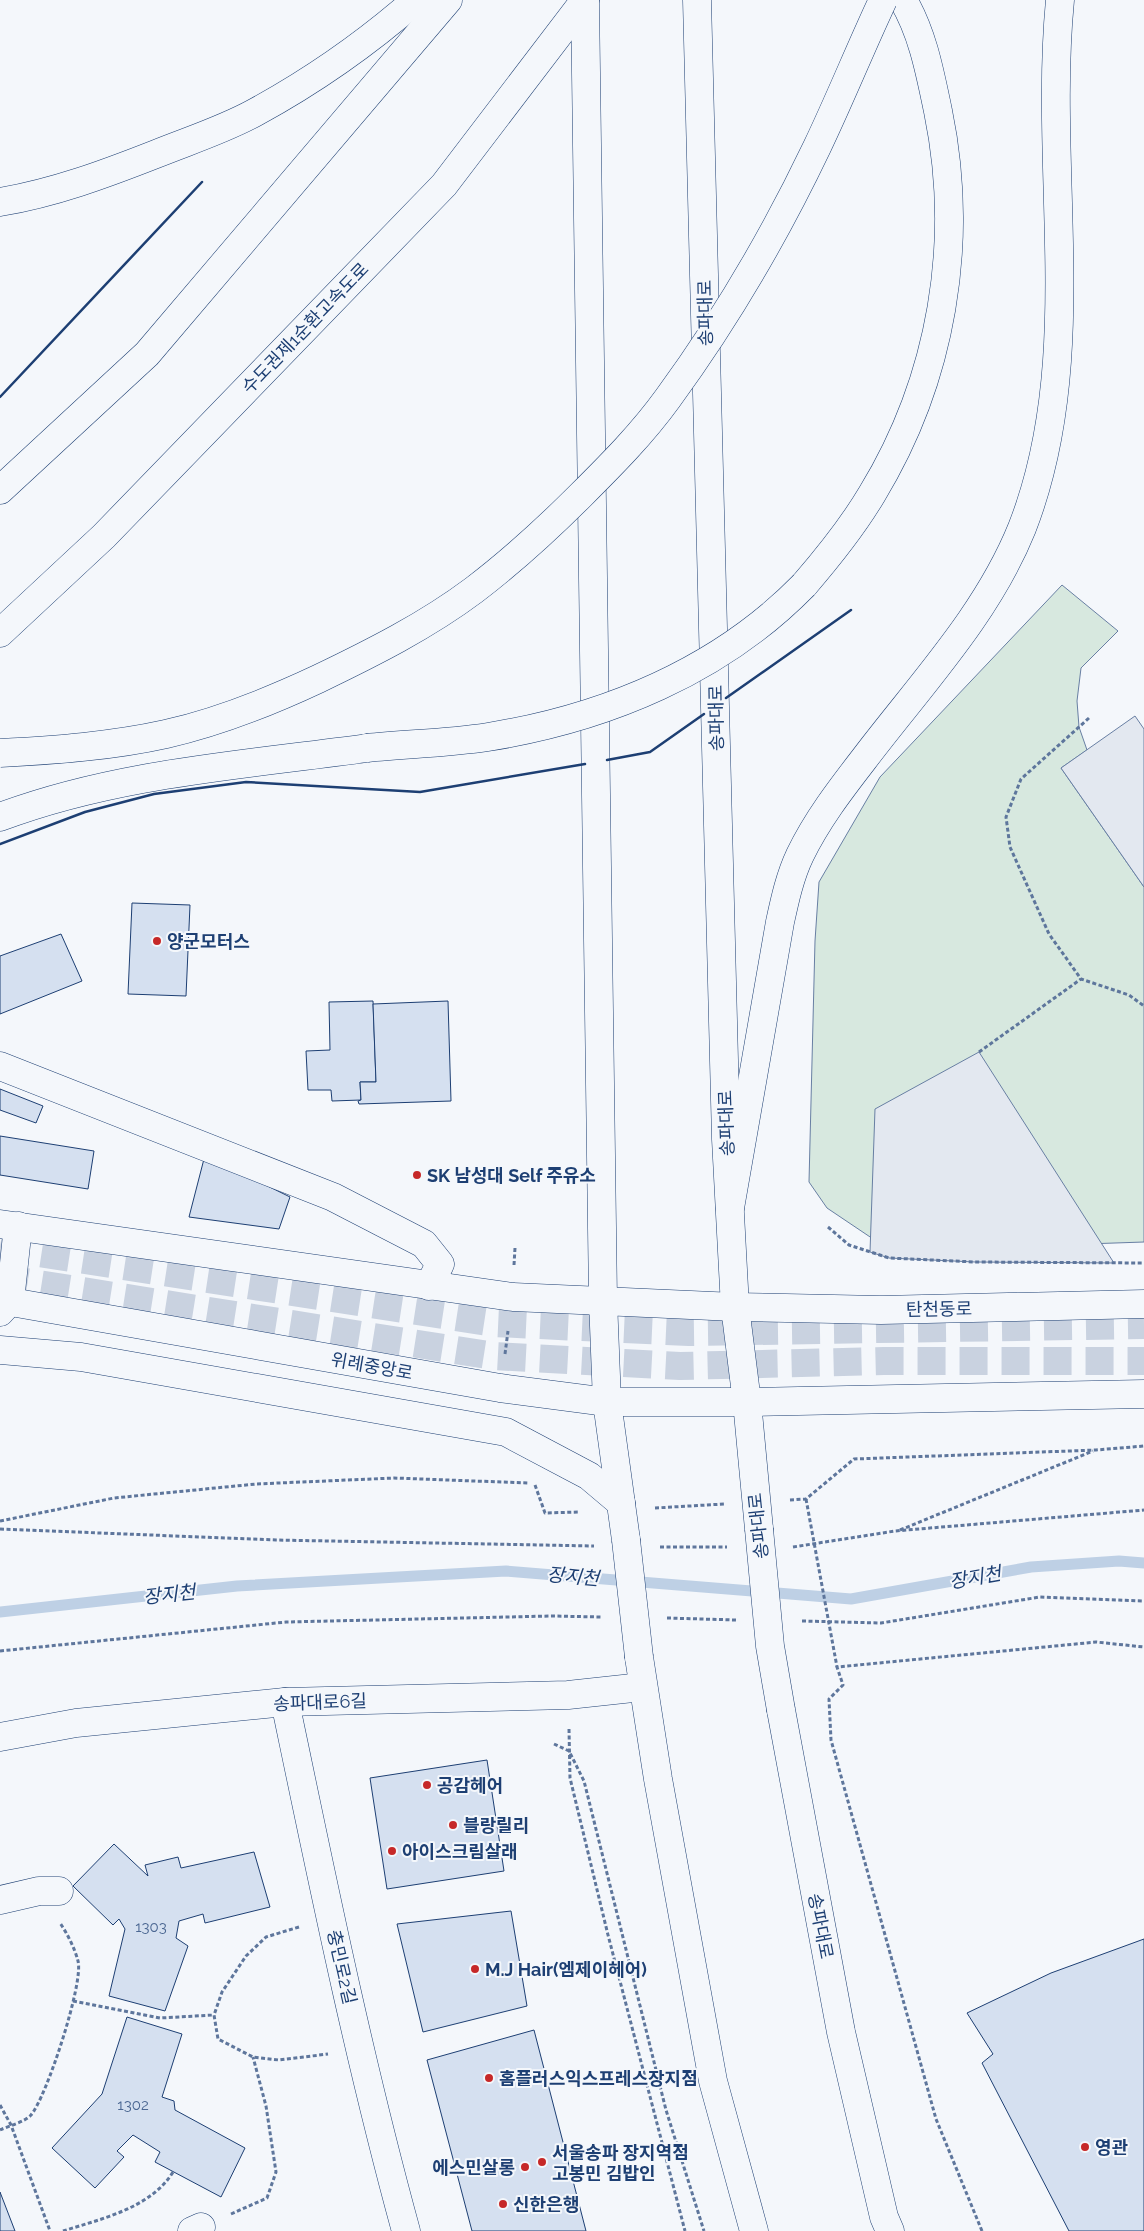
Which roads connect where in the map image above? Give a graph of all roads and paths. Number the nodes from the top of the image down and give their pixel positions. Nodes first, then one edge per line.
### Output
1 (416, 0) edge
2 (448, 0) edge
3 (585, 0) edge
4 (697, 0) edge
5 (883, 0) edge
6 (903, 0) edge
7 (1060, 0) edge
8 (0, 202) edge
9 (0, 490) edge
10 (0, 633) edge
11 (1089, 718) dead end
12 (0, 753) edge
13 (0, 817) edge
14 (1081, 979) junction
15 (1144, 1006) edge
16 (979, 1052) dead end
17 (0, 1066) edge
18 (730, 1208) junction
19 (9, 1225) edge
20 (828, 1227) dead end
21 (515, 1248) dead end
22 (1144, 1263) edge
23 (429, 1286) junction
24 (513, 1297) junction
25 (603, 1300) junction
26 (3, 1304) edge
27 (1144, 1304) edge
28 (735, 1307) junction
29 (0, 1350) edge
30 (500, 1388) junction
31 (1144, 1394) edge
32 (607, 1402) junction
33 (747, 1402) junction
34 (1144, 1446) edge
35 (1096, 1450) junction
36 (534, 1483) dead end
37 (806, 1499) junction
38 (756, 1502) junction
39 (622, 1507) junction
40 (1144, 1510) edge
41 (545, 1513) dead end
42 (0, 1521) edge
43 (0, 1529) edge
44 (895, 1531) junction
45 (599, 1546) dead end
46 (658, 1547) dead end
47 (736, 1548) dead end
48 (785, 1548) dead end
49 (1144, 1600) edge
50 (602, 1617) dead end
51 (662, 1618) dead end
52 (742, 1620) dead end
53 (801, 1621) dead end
54 (1144, 1647) edge
55 (0, 1651) edge
56 (837, 1667) junction
57 (642, 1687) junction
58 (568, 1695) junction
59 (285, 1702) junction
60 (0, 1737) edge
61 (554, 1744) dead end
62 (569, 1751) junction
63 (49, 1891) joint
64 (0, 1900) edge
65 (330, 1917) junction
66 (73, 2001) junction
67 (214, 2015) junction
68 (361, 2050) junction
69 (253, 2056) junction
70 (0, 2105) edge
71 (11, 2125) junction
72 (0, 2130) edge
73 (173, 2172) dead end
74 (196, 2229) edge
75 (50, 2231) edge
76 (63, 2231) edge
77 (406, 2231) edge
78 (684, 2231) edge
79 (704, 2231) edge
80 (754, 2231) edge
81 (890, 2231) edge
82 (982, 2231) edge

1 - 8 main road
2 - 9 main road
3 - 10 main road, 수도권제1순환고속도로
3 - 25 main road
4 - 18 main road, 송파대로
5 - 12 main road, bridge
6 - 13 main road, bridge
7 - 18 main road
11 - 14 path
14 - 15 path
14 - 16 path
17 - 23 main road
18 - 28 main road, 송파대로
19 - 23 main road
19 - 26 main road
20 - 22 path
21 - 24 path
23 - 24 main road
24 - 25 main road
24 - 30 path
25 - 28 main road
25 - 32 main road
26 - 30 main road, 위례중앙로
27 - 28 main road, 탄천동로
28 - 33 main road, 송파대로
29 - 39 main road
30 - 32 main road, 위례중앙로
31 - 33 main road
32 - 33 main road, 위례중앙로
32 - 39 main road
33 - 38 main road, 송파대로
34 - 35 path
35 - 37 path
35 - 44 path
36 - 42 path
37 - 38 path
37 - 56 path, bridge
38 - 39 path
38 - 81 main road, 송파대로, bridge
39 - 41 path
39 - 57 main road, bridge
40 - 44 path
43 - 45 path
44 - 48 path
46 - 47 path
49 - 53 path
50 - 55 path
51 - 52 path
54 - 56 path
56 - 82 path
57 - 58 main road, 송파대로6길
57 - 80 main road
58 - 59 main road, 송파대로6길
58 - 62 path
59 - 60 main road, 송파대로6길
59 - 65 main road, 충민로2길
61 - 62 path
62 - 78 path
62 - 79 path
63 - 64 main road
63 - 66 path
65 - 67 path
65 - 68 main road, 충민로2길
66 - 67 path
66 - 71 path
67 - 69 path
68 - 69 path
68 - 77 main road, 충민로2길
69 - 74 path
70 - 71 path
71 - 72 path
71 - 75 path
73 - 76 path

